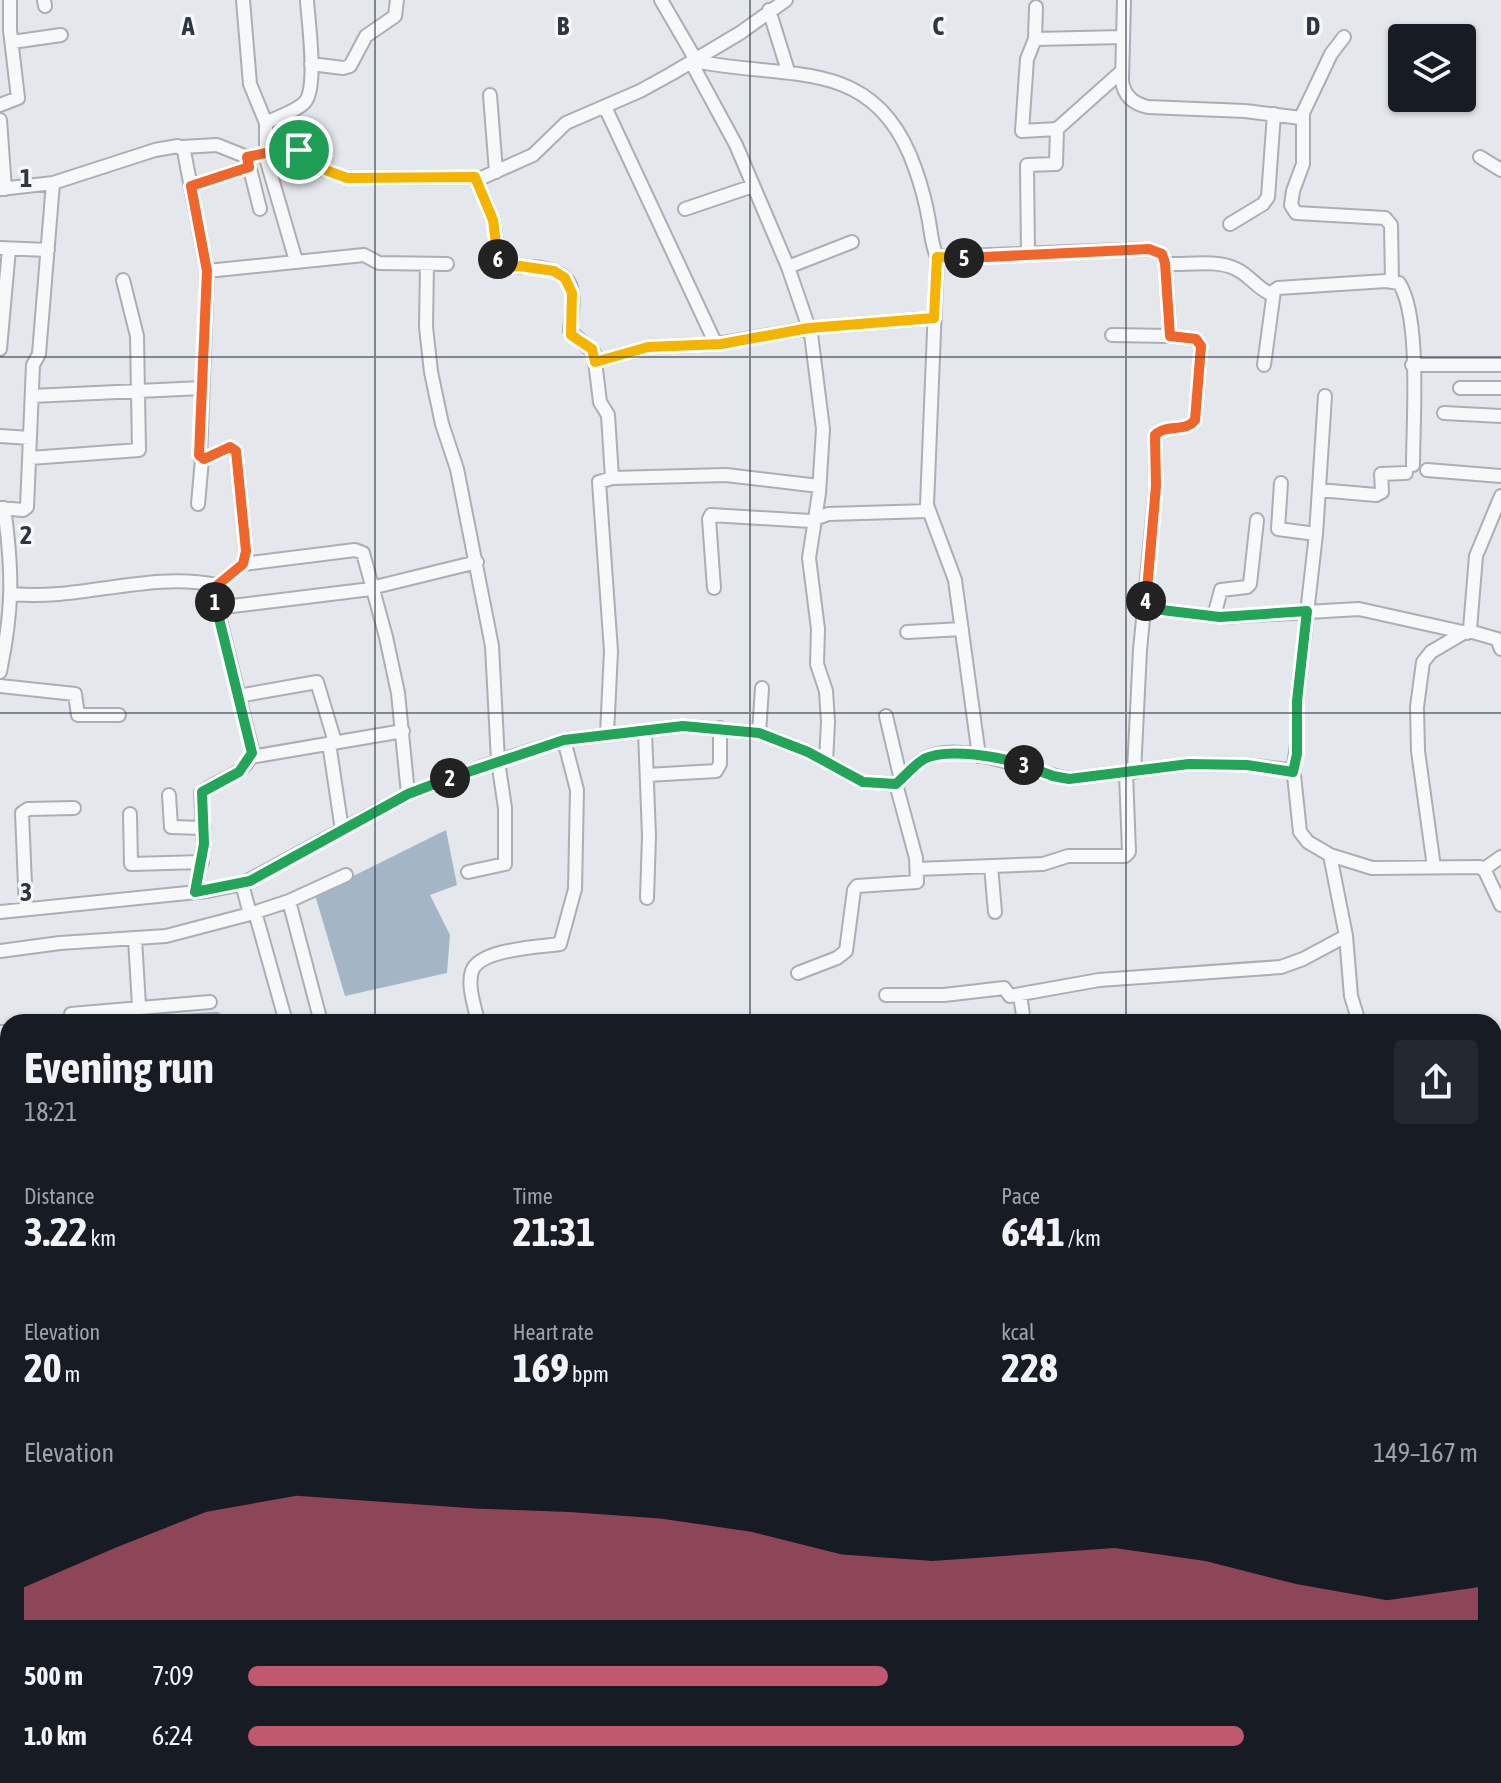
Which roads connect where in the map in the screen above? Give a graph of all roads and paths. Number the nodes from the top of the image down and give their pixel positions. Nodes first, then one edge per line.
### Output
1 (10, 0) edge
2 (243, 0) edge
3 (307, 0) edge
4 (397, 0) edge
5 (661, 0) edge
6 (786, 0) edge
7 (1124, 0) edge
8 (1036, 7) dead end
9 (769, 10) junction
10 (61, 35) dead end
11 (1123, 37) junction
12 (1344, 37) dead end
13 (1035, 39) junction
14 (12, 42) junction
15 (693, 60) junction
16 (311, 64) junction
17 (788, 71) junction
18 (1122, 71) junction
19 (490, 95) dead end
20 (1, 104) edge
21 (605, 107) junction
22 (1274, 114) junction
23 (1301, 118) junction
24 (0, 120) edge
25 (266, 123) junction
26 (1057, 129) junction
27 (182, 147) junction
28 (265, 153) junction
29 (1480, 157) dead end
30 (248, 162) junction
31 (1501, 170) edge
32 (496, 172) junction
33 (477, 180) junction
34 (53, 183) junction
35 (191, 186) junction
36 (753, 186) junction
37 (2, 189) edge
38 (260, 209) dead end
39 (685, 209) dead end
40 (1230, 224) dead end
41 (852, 242) dead end
42 (4, 248) edge
43 (48, 250) junction
44 (1028, 255) junction
45 (937, 257) junction
46 (296, 261) junction
47 (427, 264) junction
48 (447, 264) dead end
49 (1165, 264) junction
50 (788, 267) junction
51 (207, 271) junction
52 (123, 280) dead end
53 (1392, 281) junction
54 (1273, 295) junction
55 (934, 318) junction
56 (809, 328) junction
57 (1112, 335) dead end
58 (1170, 336) junction
59 (718, 344) junction
60 (0, 349) edge
61 (595, 362) junction
62 (1264, 365) dead end
63 (1412, 365) junction
64 (1501, 365) edge
65 (202, 388) junction
66 (1460, 388) dead end
67 (1501, 388) edge
68 (137, 390) junction
69 (32, 396) junction
70 (1325, 396) dead end
71 (1444, 413) dead end
72 (1501, 416) edge
73 (0, 436) edge
74 (30, 438) junction
75 (30, 458) junction
76 (202, 459) junction
77 (1427, 470) dead end
78 (1501, 476) edge
79 (612, 478) junction
80 (1281, 483) dead end
81 (819, 486) junction
82 (1319, 490) junction
83 (1501, 496) edge
84 (198, 504) dead end
85 (2, 508) edge
86 (928, 511) junction
87 (815, 519) junction
88 (1257, 520) dead end
89 (1316, 534) junction
90 (477, 562) junction
91 (243, 564) junction
92 (217, 585) junction
93 (371, 588) junction
94 (714, 588) dead end
95 (12, 594) junction
96 (216, 608) junction
97 (1145, 608) junction
98 (1307, 611) junction
99 (1214, 616) junction
100 (4, 626) edge
101 (962, 629) junction
102 (907, 632) dead end
103 (1468, 632) junction
104 (1501, 649) edge
105 (0, 672) edge
106 (0, 686) edge
107 (762, 688) dead end
108 (238, 696) junction
109 (119, 715) dead end
110 (886, 716) dead end
111 (720, 728) junction
112 (403, 731) junction
113 (645, 731) junction
114 (759, 733) junction
115 (607, 734) junction
116 (564, 740) junction
117 (332, 742) junction
118 (979, 756) junction
119 (251, 757) junction
120 (498, 761) junction
121 (826, 762) junction
122 (1293, 772) junction
123 (1130, 773) junction
124 (647, 775) junction
125 (898, 782) junction
126 (408, 794) junction
127 (169, 795) dead end
128 (74, 808) dead end
129 (130, 814) dead end
130 (204, 828) junction
131 (342, 830) junction
132 (1330, 855) junction
133 (1501, 857) edge
134 (202, 862) junction
135 (991, 866) junction
136 (1434, 867) junction
137 (917, 869) junction
138 (1484, 869) junction
139 (468, 872) dead end
140 (346, 875) dead end
141 (242, 884) junction
142 (195, 892) junction
143 (647, 898) dead end
144 (289, 901) junction
145 (1501, 905) edge
146 (26, 909) junction
147 (0, 912) edge
148 (995, 912) dead end
149 (252, 913) junction
150 (1346, 936) junction
151 (135, 939) junction
152 (0, 951) edge
153 (798, 973) dead end
154 (886, 995) dead end
155 (1020, 995) junction
156 (210, 1002) dead end
157 (139, 1007) junction
158 (71, 1014) dead end
159 (139, 1014) edge
160 (284, 1014) edge
161 (319, 1014) edge
162 (477, 1014) edge
163 (1023, 1014) edge
164 (1357, 1014) edge

1 - 14 street
2 - 25 street
3 - 16 street
4 - 16 street
5 - 15 street
6 - 9 street
7 - 11 street
8 - 13 street
9 - 15 street
9 - 17 street
10 - 14 street
11 - 13 street
11 - 18 street
12 - 23 street
13 - 26 street
14 - 20 street
15 - 17 street
15 - 21 street
15 - 36 street
16 - 25 street
17 - 45 street
18 - 22 street
18 - 26 street
19 - 32 street
21 - 32 street
21 - 59 street
22 - 23 street
22 - 40 street
23 - 53 street
24 - 37 street
25 - 28 street
26 - 44 street
27 - 30 street
27 - 34 street
27 - 35 street
28 - 30 street
28 - 33 street
28 - 46 street
29 - 31 street
30 - 35 street
30 - 38 street
32 - 33 street
33 - 61 street
34 - 37 street
34 - 43 street
35 - 51 street
36 - 39 street
36 - 50 street
41 - 50 street
42 - 43 street
42 - 60 street
43 - 69 street
44 - 45 street
44 - 49 street
45 - 55 street
46 - 47 street
46 - 51 street
47 - 48 street
47 - 90 street
49 - 54 street
49 - 58 street
50 - 56 street
51 - 65 street
52 - 68 street
53 - 54 street
53 - 63 street
54 - 62 street
55 - 56 street
55 - 86 street
56 - 59 street
56 - 81 street
57 - 58 street
58 - 97 street
59 - 61 street
61 - 79 street
63 - 64 street
63 - 82 street
65 - 68 street
65 - 76 street
66 - 67 street
68 - 69 street
68 - 75 street
69 - 74 street
70 - 82 street
71 - 72 street
73 - 74 street
74 - 75 street
75 - 85 street
76 - 84 street
76 - 91 street
77 - 78 street
79 - 81 street
79 - 115 street
80 - 89 street
81 - 87 street
82 - 89 street
83 - 103 street
85 - 95 street
86 - 87 street
86 - 101 street
87 - 94 street
87 - 121 street
88 - 99 street
89 - 98 street
90 - 93 street
90 - 120 street
91 - 92 street
91 - 93 street
92 - 95 street
92 - 96 street
93 - 96 street
93 - 112 street
95 - 100 street
96 - 108 street
97 - 99 street
97 - 123 street
98 - 99 street
98 - 103 street
98 - 122 street
100 - 105 street
101 - 102 street
101 - 118 street
103 - 104 street
103 - 136 street
106 - 109 street
107 - 114 street
108 - 117 street
108 - 119 street
110 - 125 street
111 - 113 street
111 - 114 street
111 - 124 street
112 - 117 street
112 - 126 street
113 - 115 street
113 - 124 street
114 - 121 street
115 - 116 street
116 - 120 street
116 - 162 street
117 - 119 street
117 - 131 street
118 - 123 street
118 - 125 street
119 - 130 street
120 - 126 street
120 - 139 street
121 - 125 street
122 - 123 street
122 - 132 street
123 - 135 street
124 - 143 street
125 - 137 street
126 - 131 street
127 - 130 street
128 - 146 street
129 - 134 street
130 - 134 street
131 - 141 street
132 - 136 street
132 - 150 street
133 - 138 street
134 - 142 street
135 - 137 street
135 - 148 street
136 - 138 street
137 - 153 street
138 - 145 street
140 - 144 street
141 - 142 street
141 - 149 street
142 - 146 street
144 - 149 street
144 - 161 street
146 - 147 street
149 - 151 street
149 - 160 street
150 - 155 street
150 - 164 street
151 - 152 street
151 - 157 street
154 - 155 street
155 - 163 street
156 - 157 street
157 - 158 street
157 - 159 street

